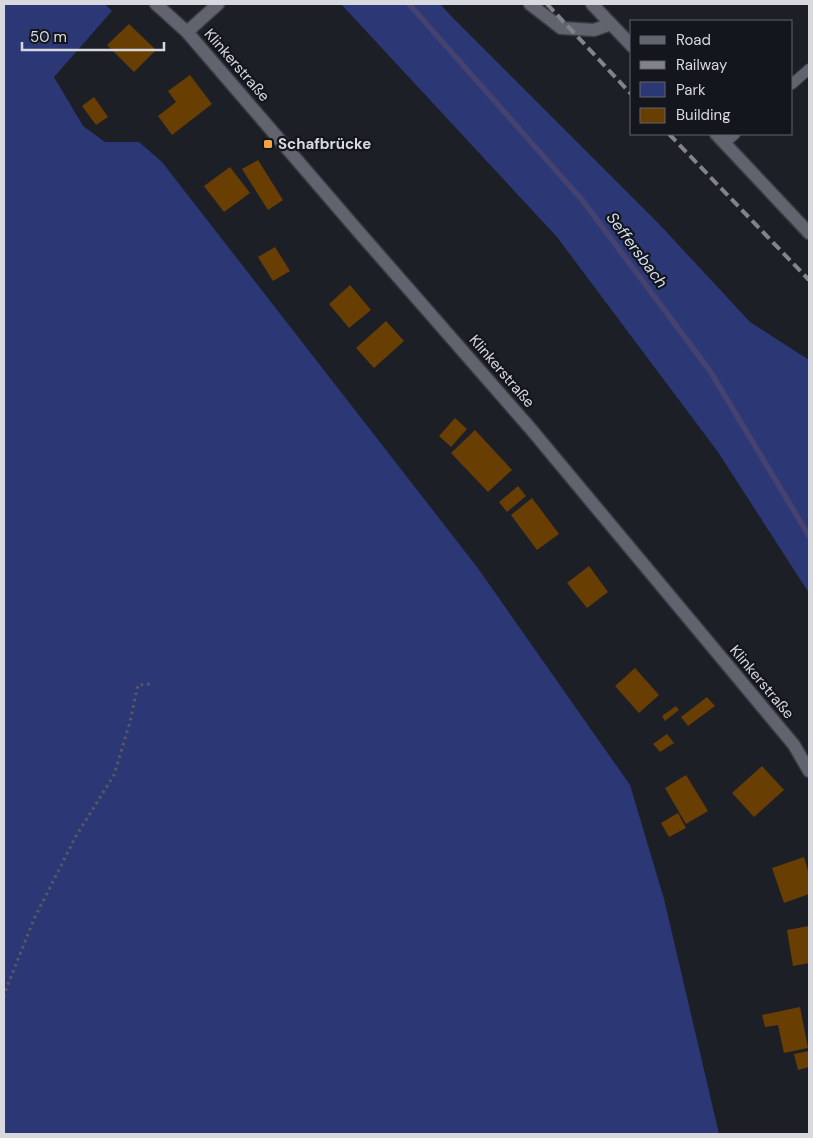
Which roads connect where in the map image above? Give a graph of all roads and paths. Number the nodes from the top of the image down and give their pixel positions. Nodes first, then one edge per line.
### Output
1 (156, 4) edge
2 (218, 4) edge
3 (530, 4) edge
4 (592, 4) edge
5 (610, 24) junction
6 (186, 32) junction
7 (630, 44) edge
8 (809, 69) edge
9 (793, 83) edge
10 (720, 138) edge
11 (809, 234) edge
12 (152, 684) dead end
13 (809, 771) edge
14 (4, 997) edge

1 - 6 street, Klinkerstraße
2 - 6 street
3 - 5 street
4 - 5 street
5 - 7 street
6 - 13 street, Klinkerstraße
8 - 9 lane
10 - 11 street
12 - 14 path

